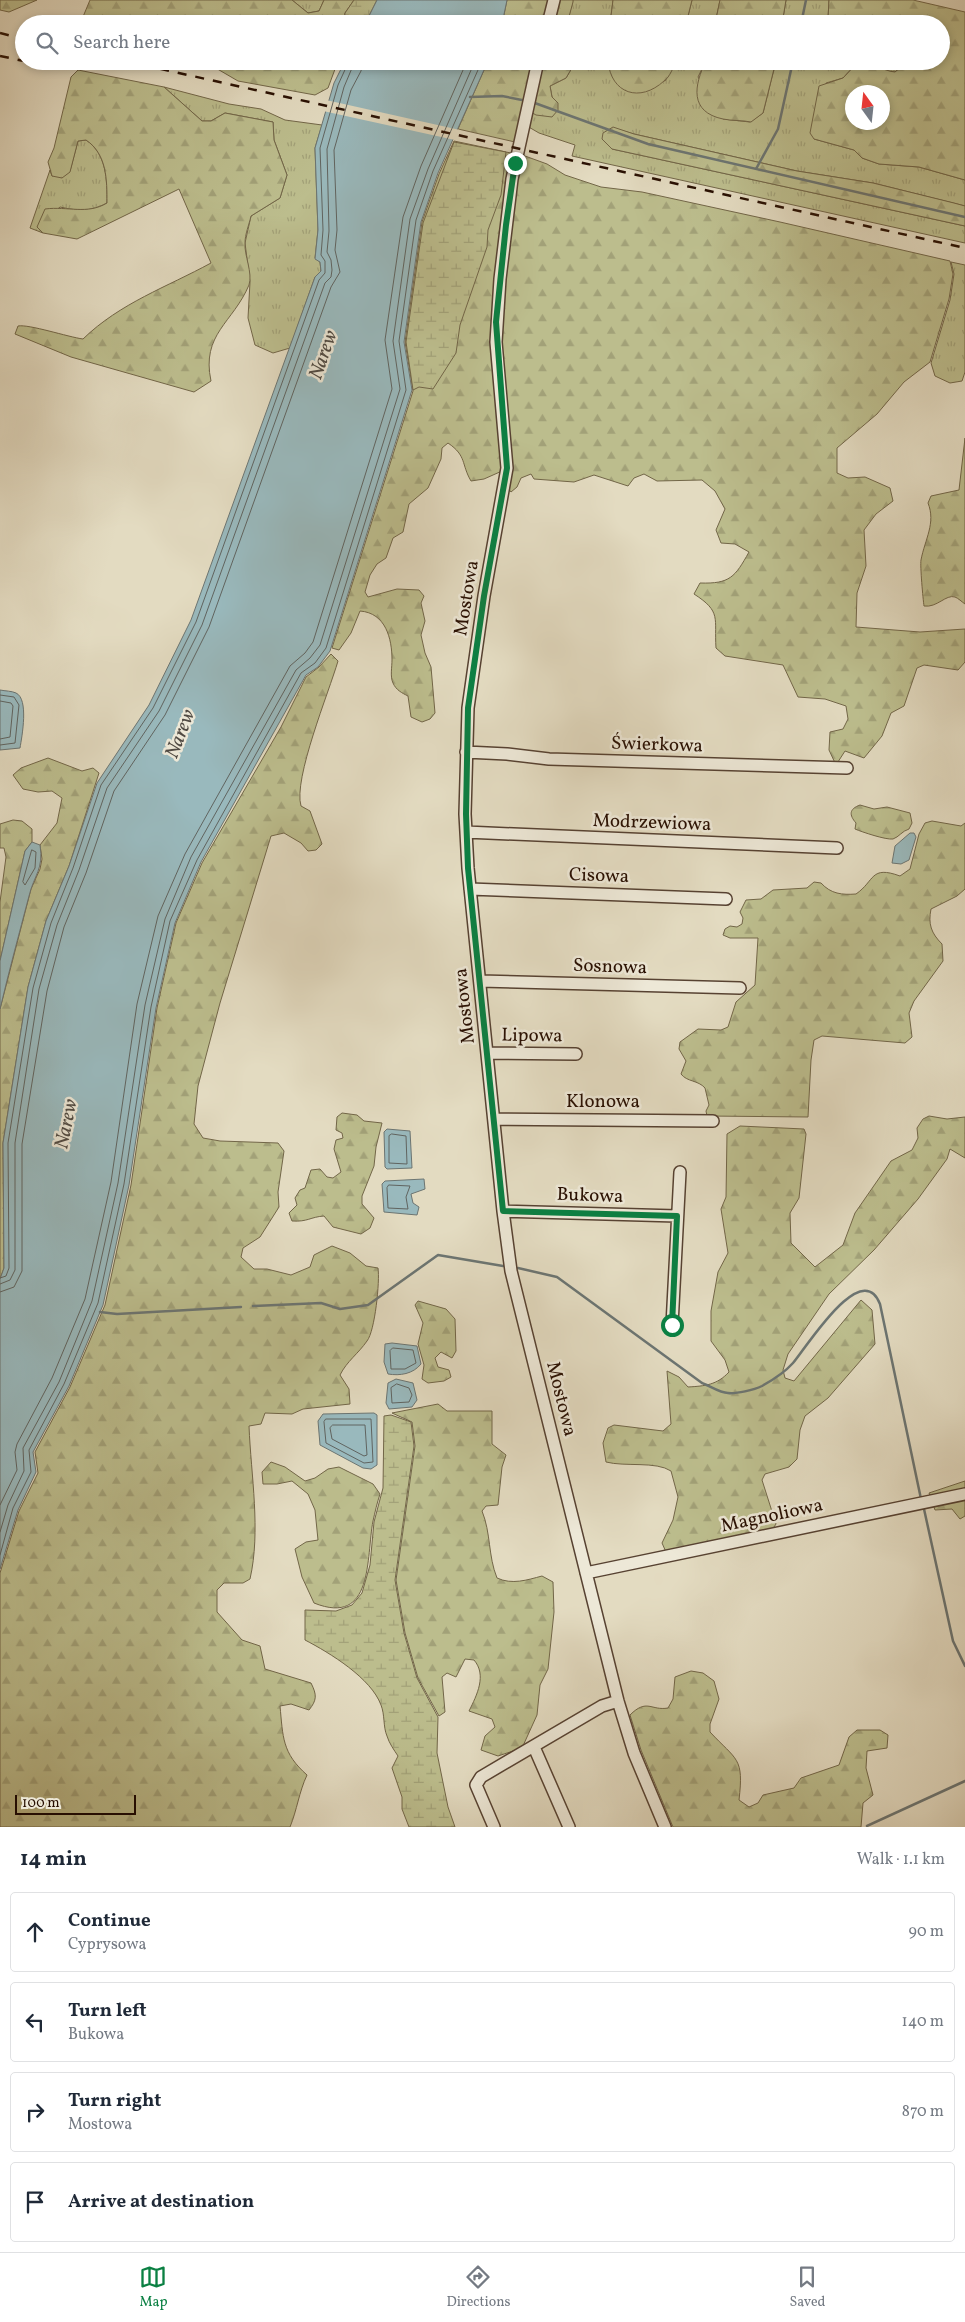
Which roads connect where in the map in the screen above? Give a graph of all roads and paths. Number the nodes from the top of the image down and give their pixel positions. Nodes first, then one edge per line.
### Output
1 (554, 0) edge
2 (550, 15) edge
3 (536, 70) edge
4 (466, 752) junction
5 (846, 768) dead end
6 (466, 832) junction
7 (837, 848) dead end
8 (470, 889) junction
9 (726, 899) dead end
10 (480, 981) junction
11 (740, 988) dead end
12 (487, 1053) junction
13 (576, 1054) dead end
14 (494, 1119) junction
15 (713, 1121) dead end
16 (680, 1172) dead end
17 (503, 1211) junction
18 (677, 1216) junction
19 (672, 1325) dead end
20 (965, 1494) edge
21 (586, 1573) junction
22 (618, 1701) junction
23 (534, 1747) junction
24 (494, 1827) edge
25 (569, 1827) edge
26 (666, 1827) edge

1 - 2 street
3 - 4 street, Mostowa
4 - 5 street, Świerkowa
4 - 6 street, Mostowa
6 - 7 street, Modrzewiowa
6 - 8 street, Mostowa
8 - 9 street, Cisowa
8 - 10 street, Mostowa
10 - 11 street, Sosnowa
10 - 12 street, Mostowa
12 - 13 street, Lipowa
12 - 14 street, Mostowa
14 - 15 street, Klonowa
14 - 17 street, Mostowa
16 - 18 street
17 - 18 street, Bukowa
17 - 21 street, Mostowa
18 - 19 street
20 - 21 street, Magnoliowa
21 - 22 street, Mostowa
22 - 23 street
22 - 26 street, Mostowa
23 - 24 street
23 - 25 street

